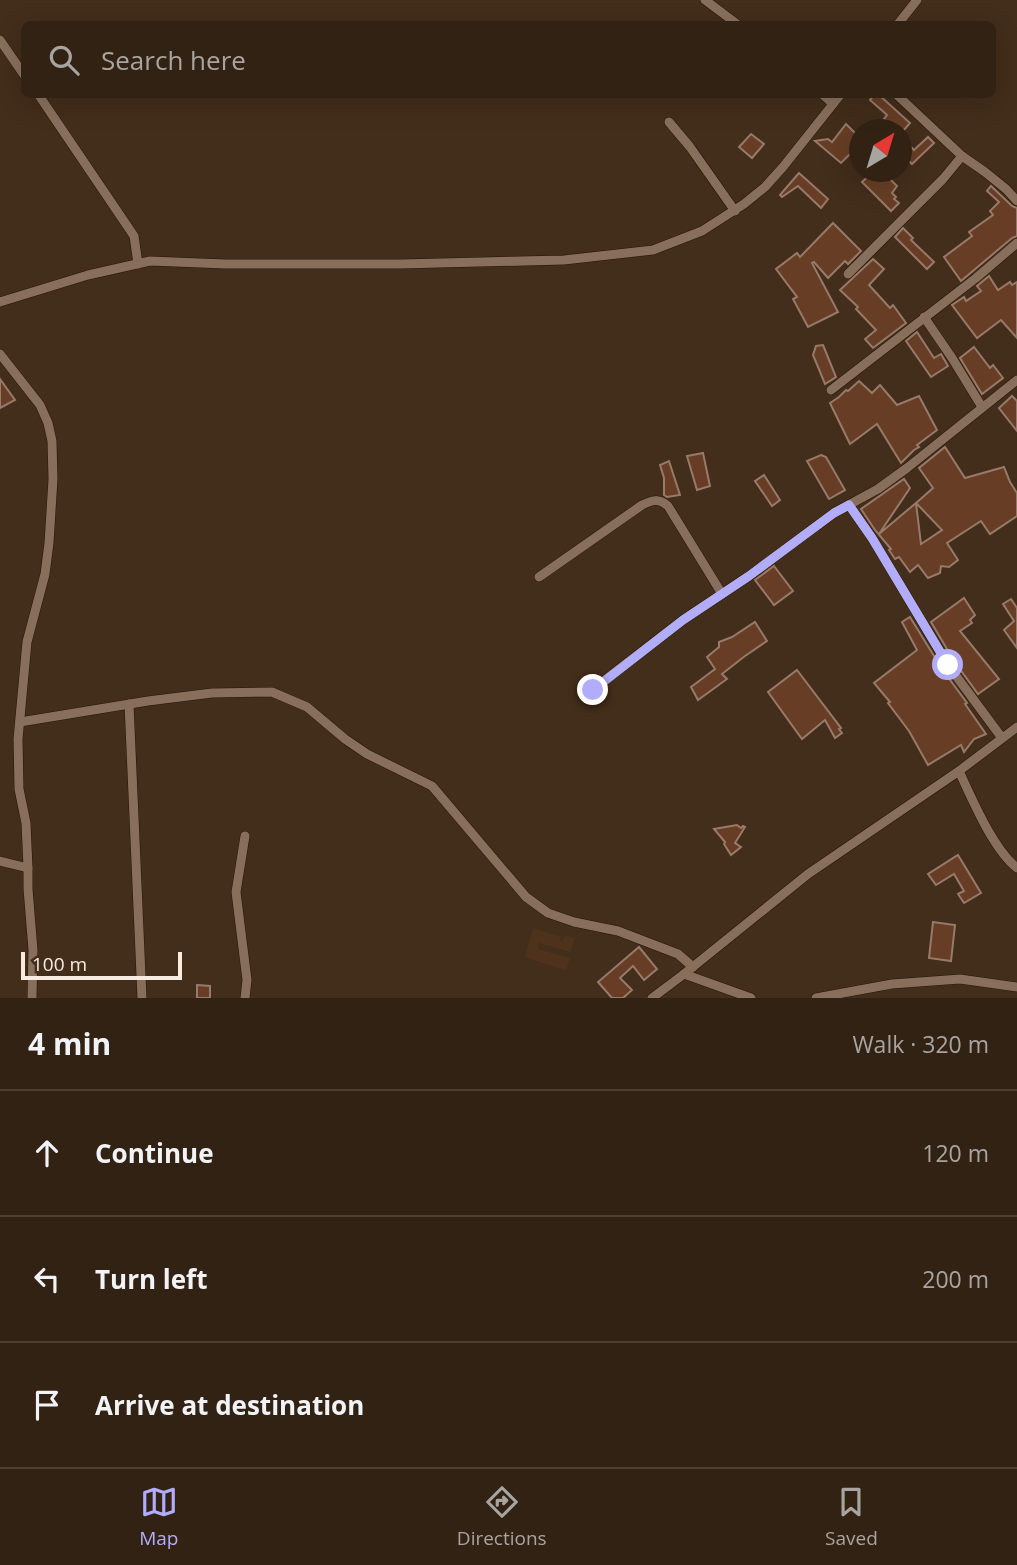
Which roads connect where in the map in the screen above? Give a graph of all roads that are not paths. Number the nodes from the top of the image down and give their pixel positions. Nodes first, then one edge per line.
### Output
1 (705, 0) edge
2 (917, 0) edge
3 (733, 21) edge
4 (900, 21) edge
5 (0, 40) edge
6 (21, 71) edge
7 (41, 98) edge
8 (826, 98) edge
9 (838, 98) edge
10 (900, 98) edge
11 (833, 104) junction
12 (669, 122) dead end
13 (962, 156) junction
14 (1017, 201) edge
15 (735, 211) junction
16 (1017, 243) edge
17 (138, 264) junction
18 (848, 274) dead end
19 (0, 302) edge
20 (924, 317) junction
21 (0, 354) edge
22 (1017, 380) edge
23 (831, 390) dead end
24 (982, 407) junction
25 (849, 505) junction
26 (539, 577) dead end
27 (722, 594) junction
28 (593, 690) dead end
29 (129, 704) junction
30 (20, 722) junction
31 (1017, 727) edge
32 (1002, 738) junction
33 (959, 771) junction
34 (244, 836) dead end
35 (0, 862) edge
36 (28, 868) junction
37 (1017, 868) edge
38 (693, 967) junction
39 (684, 974) junction
40 (1017, 988) edge
41 (32, 998) edge
42 (142, 998) edge
43 (246, 998) edge
44 (652, 998) edge
45 (751, 998) edge
46 (816, 998) edge

1 - 3 street
2 - 4 street
5 - 6 street
7 - 17 street
8 - 11 street
9 - 11 street
10 - 13 street
11 - 15 street
12 - 15 street
13 - 14 street
13 - 18 street
15 - 17 street
16 - 20 street
17 - 19 street
20 - 23 street
20 - 24 street
21 - 30 street
22 - 24 street
24 - 25 street
25 - 27 street
25 - 32 street
26 - 27 street
27 - 28 street
29 - 30 street
29 - 38 street
29 - 42 street
30 - 36 street
31 - 32 street
32 - 33 street
33 - 37 street
33 - 38 street
34 - 43 street
35 - 36 street
36 - 41 street
38 - 39 street
39 - 44 street
39 - 45 street
40 - 46 street

